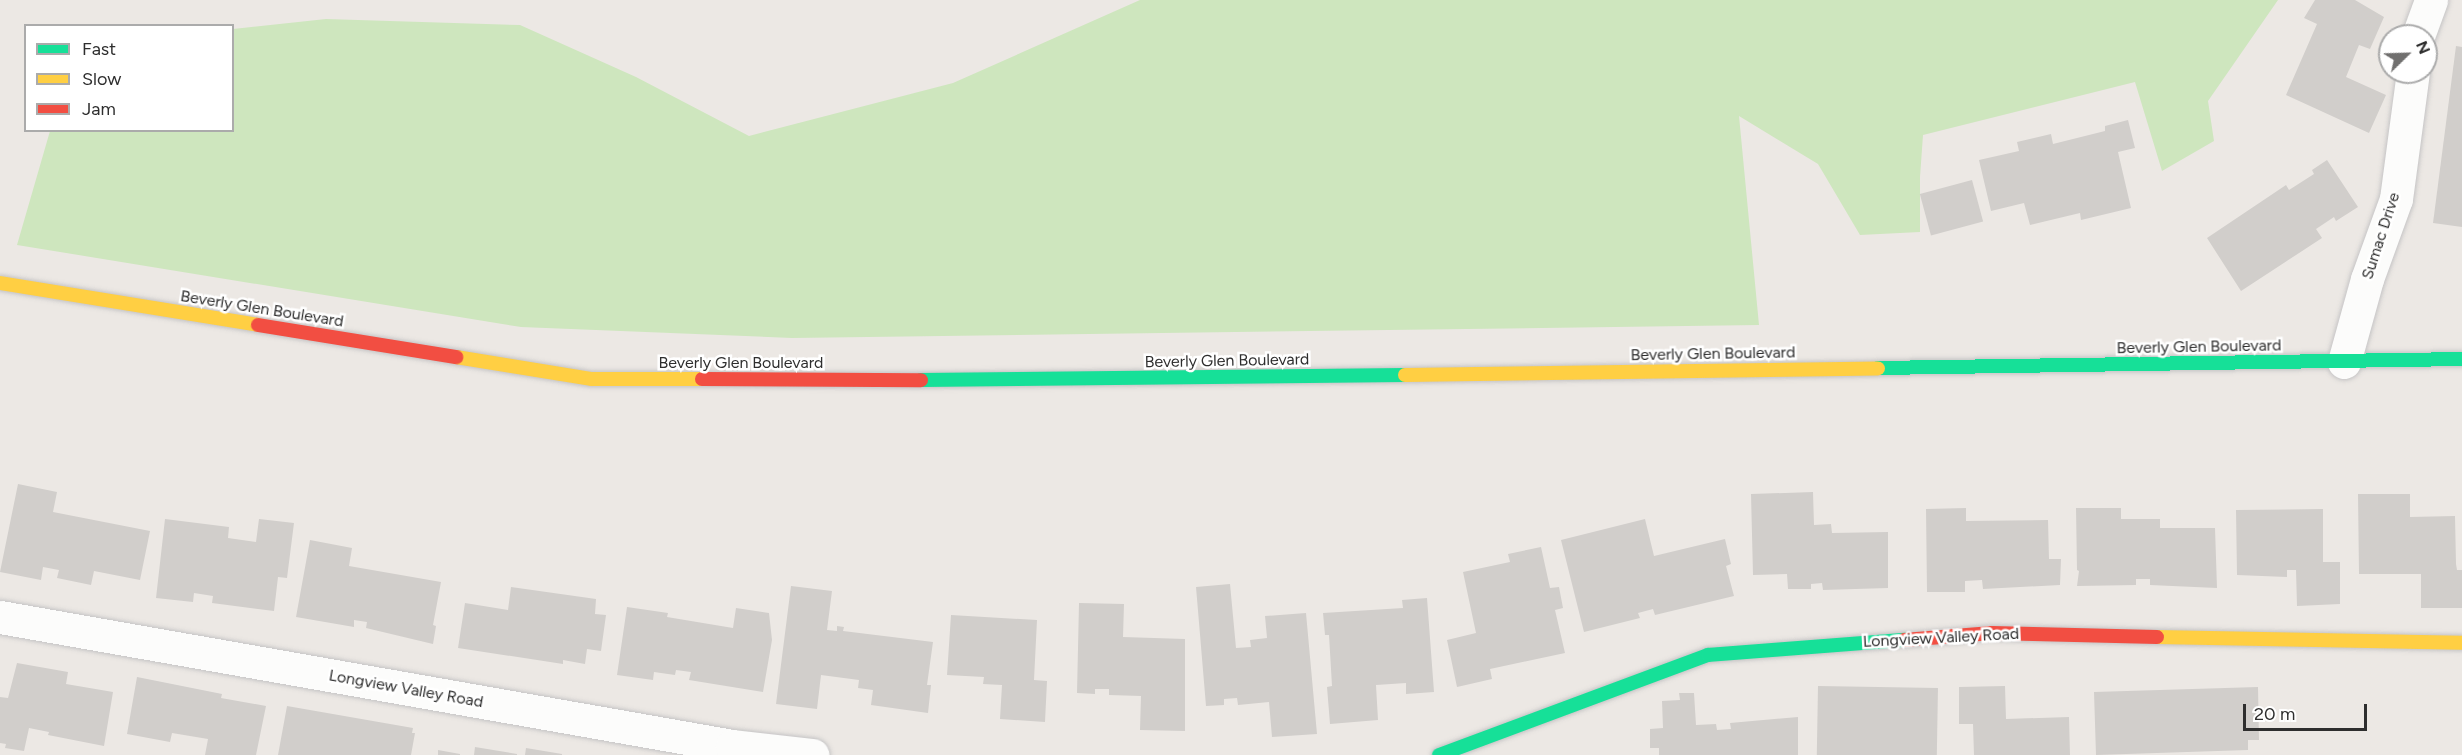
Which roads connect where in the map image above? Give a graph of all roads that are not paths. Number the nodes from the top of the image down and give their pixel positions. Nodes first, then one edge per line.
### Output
1 (2431, 0) edge
2 (2422, 24) edge
3 (2411, 84) edge
4 (0, 283) edge
5 (2462, 359) edge
6 (2344, 362) junction
7 (0, 617) edge
8 (2462, 643) edge
9 (812, 755) edge
10 (1439, 755) edge

1 - 2 street
3 - 6 street, Sumac Drive
4 - 6 main road, Beverly Glen Boulevard
5 - 6 main road, Beverly Glen Boulevard
7 - 9 street, Longview Valley Road
8 - 10 main road, Longview Valley Road

